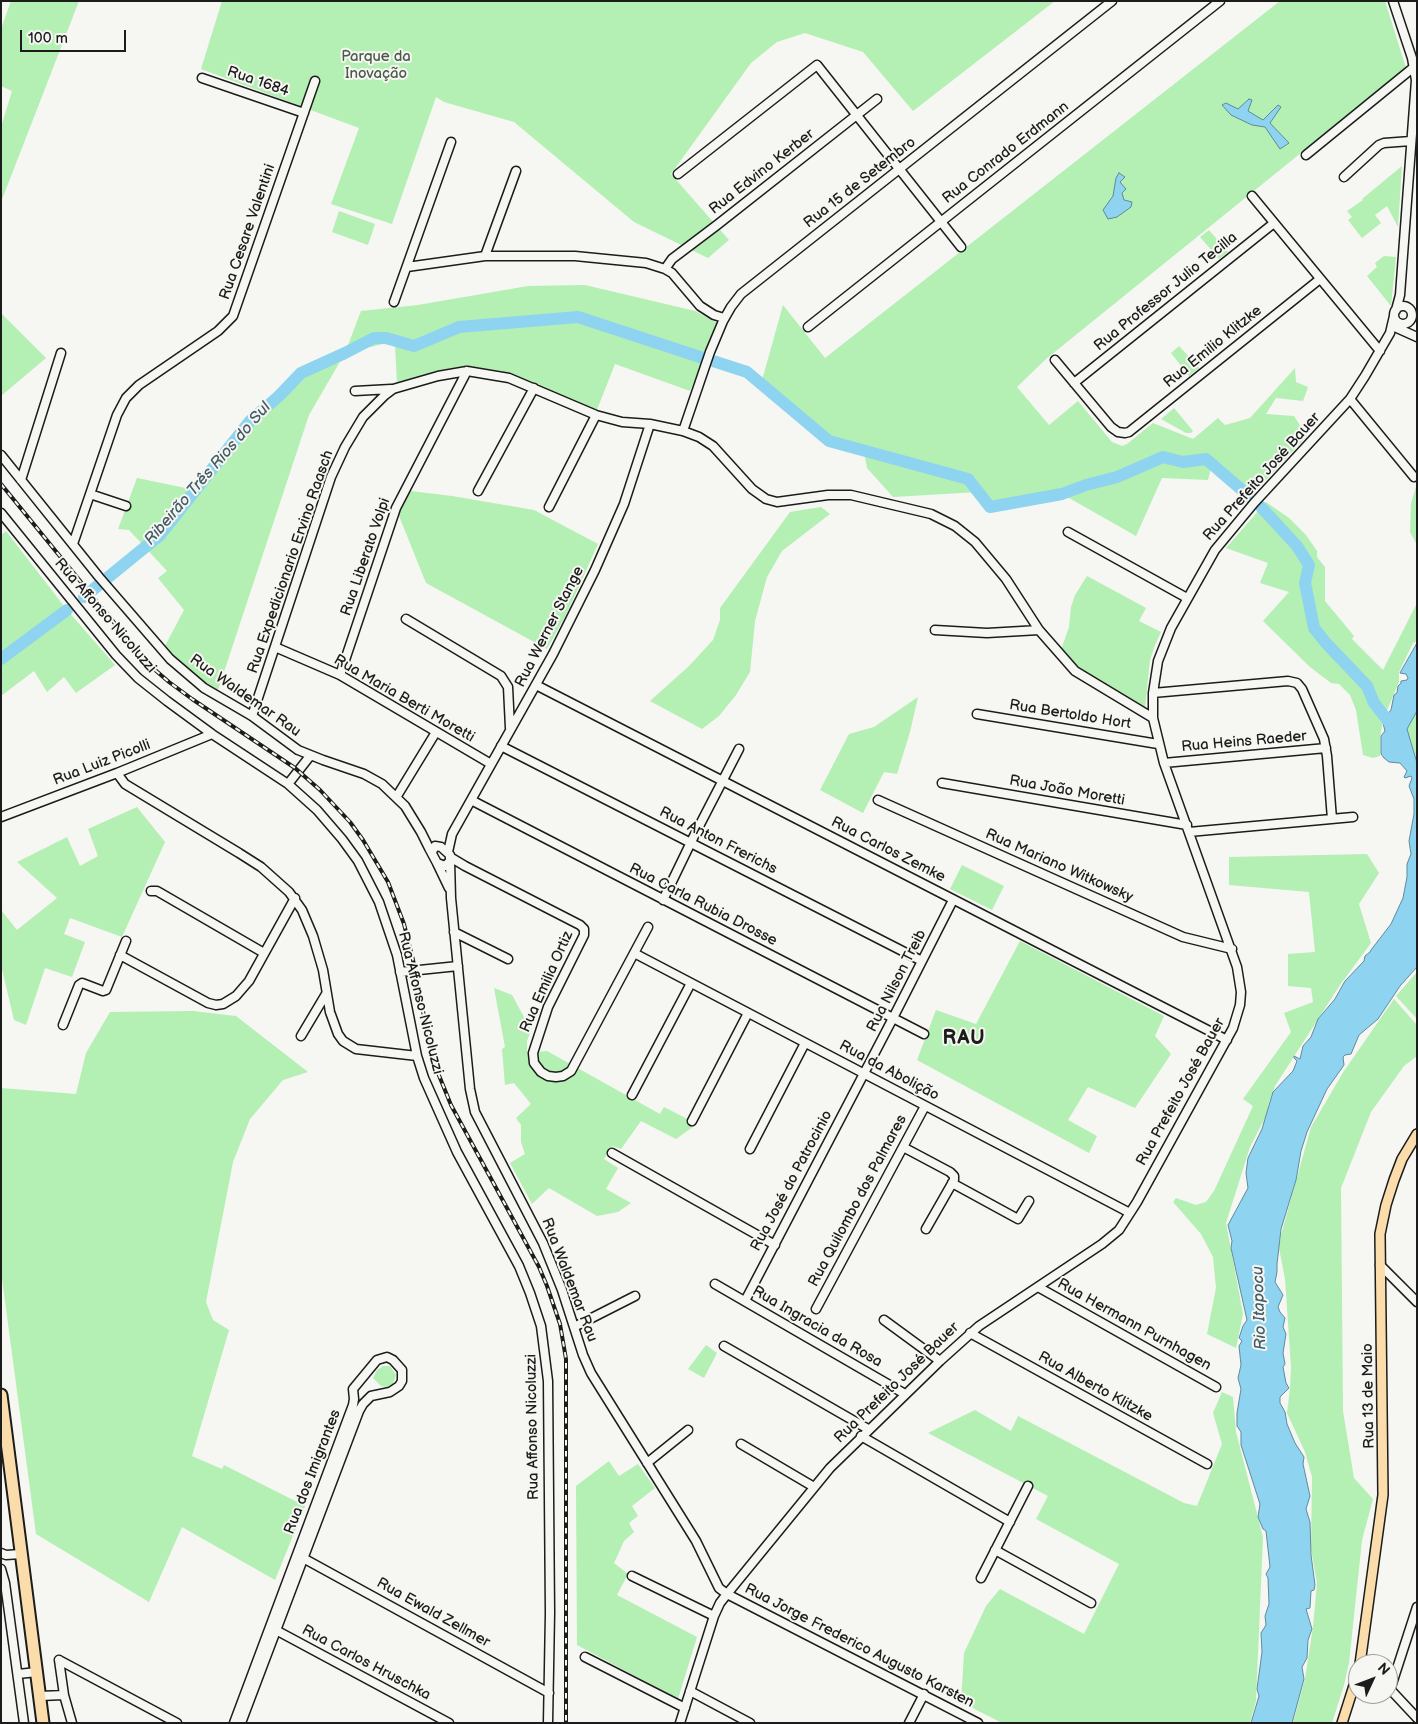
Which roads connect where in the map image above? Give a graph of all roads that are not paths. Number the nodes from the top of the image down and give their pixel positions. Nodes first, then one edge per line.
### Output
1 (1112, 1) edge
2 (1220, 1) edge
3 (1393, 1) edge
4 (1414, 67) junction
5 (202, 78) dead end
6 (315, 81) dead end
7 (877, 99) dead end
8 (304, 113) junction
9 (856, 115) junction
10 (1411, 140) junction
11 (451, 142) dead end
12 (1306, 155) dead end
13 (900, 170) junction
14 (516, 171) dead end
15 (678, 174) dead end
16 (1344, 177) dead end
17 (1252, 196) dead end
18 (941, 222) junction
19 (1274, 223) junction
20 (960, 247) dead end
21 (486, 256) junction
22 (407, 267) junction
23 (665, 269) junction
24 (1320, 279) junction
25 (1400, 295) junction
26 (394, 302) dead end
27 (1395, 313) junction
28 (1411, 315) edge
29 (724, 318) junction
30 (808, 327) dead end
31 (1393, 330) junction
32 (1414, 335) edge
33 (1380, 351) junction
34 (61, 353) dead end
35 (1055, 360) dead end
36 (467, 371) junction
37 (1074, 383) junction
38 (534, 388) junction
39 (393, 389) junction
40 (354, 391) dead end
41 (1350, 399) junction
42 (596, 415) junction
43 (650, 424) junction
44 (683, 431) junction
45 (1, 455) edge
46 (1414, 477) dead end
47 (21, 480) junction
48 (478, 491) dead end
49 (90, 494) junction
50 (126, 506) dead end
51 (549, 507) dead end
52 (1, 513) edge
53 (1068, 532) dead end
54 (73, 544) junction
55 (1187, 598) junction
56 (406, 619) dead end
57 (935, 630) dead end
58 (1039, 630) junction
59 (275, 647) junction
60 (340, 675) junction
61 (536, 685) junction
62 (1153, 693) junction
63 (976, 714) dead end
64 (252, 716) junction
65 (1153, 718) junction
66 (510, 730) junction
67 (436, 732) junction
68 (212, 734) junction
69 (1158, 744) junction
70 (501, 746) junction
71 (1326, 748) junction
72 (739, 749) dead end
73 (310, 756) junction
74 (1164, 763) junction
75 (491, 764) junction
76 (117, 773) junction
77 (722, 780) junction
78 (942, 783) dead end
79 (288, 784) junction
80 (397, 796) junction
81 (471, 800) junction
82 (878, 800) dead end
83 (1, 816) edge
84 (1353, 817) dead end
85 (1332, 819) junction
86 (1188, 829) junction
87 (452, 834) junction
88 (690, 843) junction
89 (436, 848) junction
90 (449, 860) junction
91 (437, 863) junction
92 (450, 890) junction
93 (151, 891) dead end
94 (294, 898) junction
95 (663, 900) junction
96 (953, 900) junction
97 (648, 927) dead end
98 (454, 932) junction
99 (126, 941) dead end
100 (1232, 949) junction
101 (264, 953) junction
102 (634, 953) junction
103 (120, 955) junction
104 (508, 959) dead end
105 (922, 961) junction
106 (458, 966) junction
107 (400, 972) junction
108 (691, 983) junction
109 (326, 994) junction
110 (748, 1013) junction
111 (894, 1018) junction
112 (62, 1025) dead end
113 (924, 1034) dead end
114 (301, 1036) dead end
115 (1227, 1040) junction
116 (805, 1043) junction
117 (366, 1055) dead end
118 (418, 1058) junction
119 (864, 1074) junction
120 (632, 1095) dead end
121 (925, 1106) junction
122 (692, 1121) dead end
123 (1417, 1134) edge
124 (903, 1146) junction
125 (750, 1149) dead end
126 (612, 1153) dead end
127 (952, 1183) junction
128 (1030, 1201) dead end
129 (1130, 1213) junction
130 (926, 1229) dead end
131 (775, 1245) junction
132 (1380, 1265) junction
133 (715, 1284) dead end
134 (1038, 1287) junction
135 (635, 1296) dead end
136 (745, 1302) junction
137 (1417, 1302) edge
138 (816, 1309) dead end
139 (884, 1320) dead end
140 (574, 1327) junction
141 (970, 1333) junction
142 (724, 1346) dead end
143 (940, 1361) junction
144 (1216, 1387) dead end
145 (905, 1394) junction
146 (1, 1395) edge
147 (868, 1429) junction
148 (688, 1430) dead end
149 (861, 1436) junction
150 (741, 1444) dead end
151 (647, 1463) junction
152 (1207, 1464) dead end
153 (1028, 1486) dead end
154 (814, 1487) junction
155 (1010, 1522) junction
156 (995, 1550) junction
157 (1, 1553) edge
158 (22, 1554) junction
159 (303, 1558) junction
160 (1, 1569) edge
161 (632, 1576) dead end
162 (980, 1578) dead end
163 (727, 1594) junction
164 (1091, 1603) dead end
165 (1417, 1607) edge
166 (714, 1616) junction
167 (273, 1629) junction
168 (1363, 1654) edge
169 (585, 1657) dead end
170 (1398, 1662) edge
171 (37, 1672) junction
172 (18, 1674) junction
173 (256, 1674) junction
174 (690, 1692) junction
175 (549, 1693) junction
176 (924, 1694) junction
177 (64, 1695) junction
178 (40, 1696) junction
179 (1398, 1698) edge
180 (1348, 1704) edge
181 (685, 1708) junction
182 (1417, 1718) edge
183 (750, 1722) edge
184 (24, 1723) edge
185 (43, 1723) edge
186 (72, 1723) edge
187 (177, 1723) edge
188 (234, 1723) edge
189 (241, 1723) edge
190 (448, 1723) edge
191 (548, 1723) edge
192 (680, 1723) edge
193 (909, 1723) edge
194 (978, 1723) edge
195 (1342, 1723) edge

1 - 13 street, Rua 15 de Setembro
2 - 18 street, Rua Conrado Erdmann
3 - 4 street, Rua Prefeito José Bauer
4 - 10 street, Rua Prefeito José Bauer
4 - 12 street
5 - 8 street, Rua 1684
6 - 8 street, Rua Cesare Valentini
7 - 9 street, Rua Edvino Kerber
8 - 49 street, Rua Cesare Valentini
9 - 13 street
9 - 15 street
9 - 23 street, Rua Edvino Kerber
10 - 16 street
10 - 25 street, Rua Prefeito José Bauer
11 - 22 street
13 - 18 street
13 - 29 street, Rua 15 de Setembro
14 - 21 street
17 - 19 street
18 - 20 street
18 - 30 street, Rua Conrado Erdmann
19 - 24 street
19 - 37 street, Rua Professor Julio Tecilla
21 - 22 street
21 - 23 street
22 - 26 street
23 - 29 street
24 - 33 street
24 - 37 street, Rua Emilio Klitzke
25 - 27 street, Rua Prefeito José Bauer
25 - 28 street
27 - 28 street
27 - 28 street
27 - 31 street, Rua Prefeito José Bauer
28 - 31 street, Rua Prefeito José Bauer
28 - 32 street
29 - 44 street, Rua 15 de Setembro
31 - 32 street
31 - 33 street, Rua Prefeito José Bauer
33 - 41 street, Rua Prefeito José Bauer
34 - 47 street
35 - 37 street
36 - 38 street, Rua Expedicionario Ervino Raasch
36 - 39 street, Rua Expedicionario Ervino Raasch
36 - 60 street, Rua Liberato Volpi
38 - 42 street, Rua Expedicionario Ervino Raasch
38 - 48 street
39 - 40 street
39 - 59 street, Rua Expedicionario Ervino Raasch
41 - 46 street
41 - 55 street, Rua Prefeito José Bauer
42 - 43 street, Rua Expedicionario Ervino Raasch
42 - 51 street
43 - 44 street, Rua Expedicionario Ervino Raasch
43 - 61 street, Rua Werner Stange
44 - 58 street, Rua Expedicionario Ervino Raasch
45 - 47 street, Rua Waldemar Rau
47 - 54 street, Rua Waldemar Rau
49 - 50 street
49 - 54 street, Rua Cesare Valentini
52 - 68 street, Rua Affonso Nicoluzzi
53 - 55 street
54 - 64 street, Rua Waldemar Rau
55 - 62 street, Rua Prefeito José Bauer
56 - 66 street
57 - 58 street
58 - 65 street, Rua Expedicionario Ervino Raasch
59 - 60 street, Rua Maria Berti Moretti
59 - 64 street, Rua Expedicionario Ervino Raasch
60 - 67 street, Rua Maria Berti Moretti
61 - 66 street, Rua Werner Stange
61 - 77 street, Rua Carlos Zemke
62 - 65 street, Rua Prefeito José Bauer
62 - 71 street
63 - 69 street, Rua Bertoldo Hort
64 - 73 street, Rua Waldemar Rau
65 - 69 street, Rua Prefeito José Bauer
66 - 70 street, Rua Werner Stange
67 - 75 street, Rua Maria Berti Moretti
67 - 80 street
68 - 76 street, Rua Luiz Picolli
68 - 79 street, Rua Affonso Nicoluzzi
69 - 74 street, Rua Prefeito José Bauer
70 - 75 street, Rua Werner Stange
70 - 88 street, Rua Anton Frerichs
71 - 74 street, Rua Heins Raeder
71 - 85 street
72 - 77 street
73 - 79 street
73 - 80 street, Rua Waldemar Rau
74 - 86 street, Rua Prefeito José Bauer
75 - 81 street, Rua Werner Stange
76 - 83 street, Rua Luiz Picolli
76 - 94 street
77 - 88 street
77 - 96 street, Rua Carlos Zemke
78 - 86 street, Rua João Moretti
79 - 107 street, Rua Affonso Nicoluzzi
80 - 89 street, Rua Waldemar Rau
81 - 87 street, Rua Werner Stange
81 - 95 street, Rua Carla Rubia Drosse
82 - 100 street, Rua Mariano Witkowsky
84 - 85 street, Rua João Moretti
85 - 86 street, Rua João Moretti
86 - 100 street, Rua Prefeito José Bauer
87 - 89 street, Rua Werner Stange
87 - 90 street, Rua Werner Stange
88 - 95 street
88 - 105 street, Rua Anton Frerichs
89 - 90 street
89 - 91 street, Rua Waldemar Rau
90 - 91 street
90 - 92 street, Rua Waldemar Rau
90 - 102 street, Rua Emilia Ortiz
91 - 92 street, Rua Waldemar Rau
92 - 98 street, Rua Waldemar Rau
93 - 101 street
94 - 101 street
94 - 109 street
95 - 111 street, Rua Carla Rubia Drosse
96 - 105 street, Rua Nilson Treib
96 - 115 street, Rua Carlos Zemke
97 - 102 street
98 - 104 street
98 - 106 street, Rua Waldemar Rau
99 - 103 street
100 - 115 street, Rua Prefeito José Bauer
101 - 103 street
102 - 108 street, Rua da Abolição
103 - 112 street
105 - 111 street, Rua Nilson Treib
106 - 107 street
106 - 140 street, Rua Waldemar Rau
107 - 118 street, Rua Affonso Nicoluzzi
108 - 110 street, Rua da Abolição
108 - 120 street
109 - 114 street
109 - 118 street
110 - 116 street, Rua da Abolição
110 - 122 street
111 - 113 street, Rua Carla Rubia Drosse
111 - 119 street, Rua Nilson Treib
115 - 129 street, Rua Prefeito José Bauer
116 - 119 street, Rua da Abolição
116 - 125 street
117 - 118 street
118 - 175 street, Rua Affonso Nicoluzzi
119 - 121 street, Rua da Abolição
119 - 131 street, Rua José do Patrocinio
121 - 124 street, Rua Quilombo dos Palmares
121 - 129 street, Rua da Abolição
123 - 132 main road, Rua 13 de Maio
124 - 127 street
124 - 138 street, Rua Quilombo dos Palmares
126 - 131 street
127 - 128 street
127 - 130 street
129 - 134 street, Rua Prefeito José Bauer
131 - 136 street, Rua José do Patrocinio
132 - 137 street
132 - 168 main road, Rua 13 de Maio
133 - 136 street, Rua Ingracia da Rosa
134 - 141 street, Rua Prefeito José Bauer
134 - 144 street, Rua Hermann Purnhagen
135 - 140 street
136 - 145 street, Rua Ingracia da Rosa
139 - 143 street
140 - 151 street, Rua Waldemar Rau
141 - 143 street, Rua Prefeito José Bauer
141 - 152 street, Rua Alberto Klitzke
142 - 147 street
143 - 145 street, Rua Prefeito José Bauer
145 - 147 street, Rua Prefeito José Bauer
146 - 158 highway
147 - 149 street, Rua Prefeito José Bauer
148 - 151 street
149 - 154 street, Rua Prefeito José Bauer
149 - 155 street
150 - 154 street
151 - 163 street, Rua Waldemar Rau
153 - 155 street
154 - 163 street, Rua Prefeito José Bauer
155 - 156 street
156 - 162 street
156 - 164 street
157 - 158 street
158 - 171 highway
159 - 167 street, Rua dos Imigrantes
159 - 167 street, Rua dos Imigrantes
159 - 175 street, Rua Ewald Zellmer
160 - 172 street
161 - 166 street
163 - 166 street, Rua Prefeito José Bauer
163 - 176 street, Rua Jorge Frederico Augusto Karsten
165 - 170 street
166 - 174 street, Rua Prefeito José Bauer
167 - 173 street, Rua dos Imigrantes
167 - 190 street, Rua Carlos Hruschka
169 - 181 street
171 - 172 street
171 - 178 highway
172 - 184 street
173 - 188 street, Rua dos Imigrantes
173 - 189 street, Rua dos Imigrantes
174 - 181 street, Rua Prefeito José Bauer
174 - 183 street
175 - 191 street, Rua Affonso Nicoluzzi
176 - 193 street
176 - 194 street, Rua Jorge Frederico Augusto Karsten
177 - 178 street
177 - 186 street
177 - 187 street
178 - 185 highway
179 - 182 street
180 - 195 main road
181 - 192 street, Rua Prefeito José Bauer

